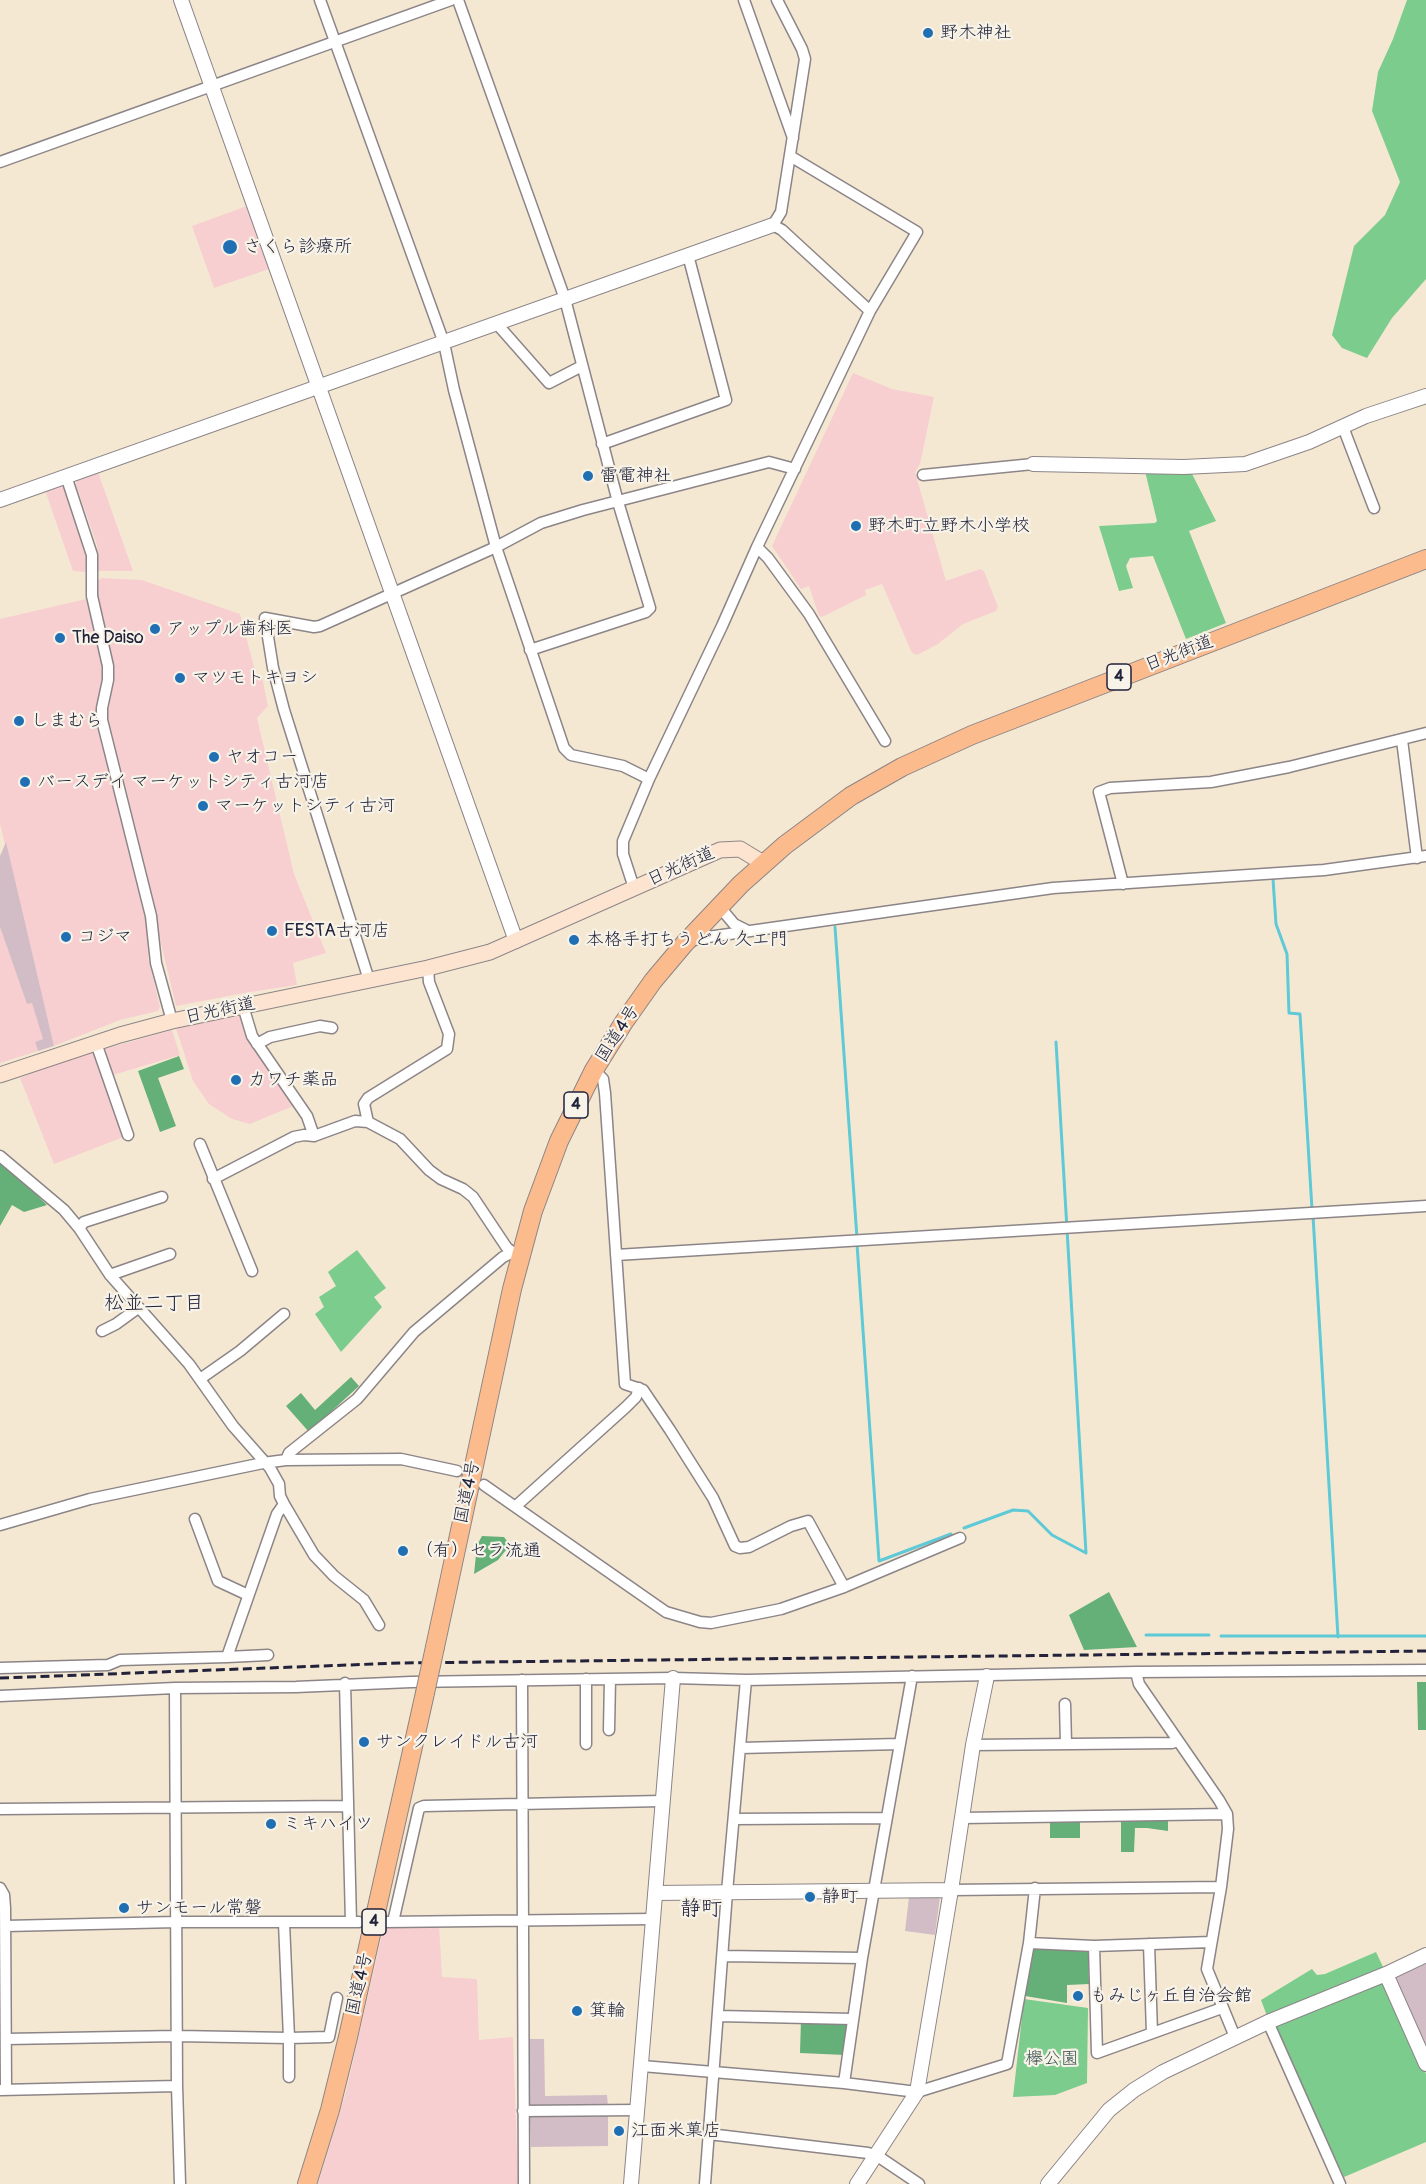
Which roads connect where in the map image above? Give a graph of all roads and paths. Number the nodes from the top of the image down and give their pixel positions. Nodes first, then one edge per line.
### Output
1 (181, 0) edge
2 (320, 0) edge
3 (451, 0) edge
4 (458, 0) edge
5 (744, 0) edge
6 (777, 0) edge
7 (334, 41) junction
8 (212, 87) junction
9 (793, 140) junction
10 (790, 156) junction
11 (0, 162) edge
12 (773, 225) junction
13 (688, 255) junction
14 (565, 299) junction
15 (870, 311) junction
16 (497, 324) junction
17 (444, 343) junction
18 (582, 366) junction
19 (318, 387) junction
20 (1426, 396) edge
21 (1342, 427) junction
22 (602, 444) junction
23 (1033, 464) joint
24 (795, 469) junction
25 (924, 475) dead end
26 (66, 476) junction
27 (0, 500) edge
28 (618, 502) junction
29 (1374, 508) dead end
30 (496, 547) junction
31 (757, 547) junction
32 (1426, 559) edge
33 (392, 595) junction
34 (530, 650) junction
35 (1426, 733) edge
36 (1402, 740) junction
37 (885, 741) dead end
38 (649, 779) junction
39 (1421, 857) edge
40 (763, 863) junction
41 (1123, 884) junction
42 (634, 888) junction
43 (719, 906) junction
44 (749, 932) junction
45 (516, 941) junction
46 (685, 943) junction
47 (428, 968) junction
48 (369, 980) junction
49 (243, 1006) junction
50 (172, 1021) junction
51 (332, 1028) dead end
52 (96, 1043) junction
53 (257, 1044) junction
54 (594, 1070) junction
55 (0, 1075) edge
56 (368, 1122) junction
57 (128, 1135) dead end
58 (314, 1136) junction
59 (200, 1144) dead end
60 (0, 1156) edge
61 (213, 1179) junction
62 (162, 1197) dead end
63 (1426, 1206) edge
64 (79, 1228) junction
65 (170, 1254) dead end
66 (515, 1255) junction
67 (616, 1255) junction
68 (252, 1271) dead end
69 (110, 1275) junction
70 (138, 1308) junction
71 (284, 1314) dead end
72 (102, 1331) dead end
73 (200, 1378) junction
74 (639, 1388) junction
75 (285, 1460) junction
76 (263, 1463) junction
77 (457, 1471) dead end
78 (484, 1485) dead end
79 (284, 1504) junction
80 (516, 1506) junction
81 (195, 1520) dead end
82 (0, 1525) edge
83 (960, 1538) dead end
84 (844, 1587) junction
85 (248, 1595) junction
86 (379, 1625) dead end
87 (268, 1655) dead end
88 (227, 1657) junction
89 (0, 1668) edge
90 (1426, 1670) edge
91 (1136, 1672) junction
92 (912, 1676) junction
93 (987, 1676) junction
94 (673, 1677) junction
95 (586, 1679) junction
96 (610, 1679) junction
97 (522, 1680) junction
98 (746, 1680) junction
99 (345, 1683) junction
100 (176, 1688) junction
101 (0, 1696) edge
102 (1065, 1704) dead end
103 (609, 1730) dead end
104 (1177, 1741) junction
105 (586, 1744) dead end
106 (899, 1744) junction
107 (1066, 1744) junction
108 (973, 1745) junction
109 (740, 1748) junction
110 (662, 1801) junction
111 (522, 1804) junction
112 (348, 1806) junction
113 (176, 1808) junction
114 (0, 1809) edge
115 (1227, 1814) junction
116 (886, 1818) junction
117 (962, 1818) junction
118 (734, 1819) junction
119 (1221, 1887) junction
120 (0, 1888) edge
121 (1035, 1888) junction
122 (951, 1890) junction
123 (874, 1891) junction
124 (727, 1892) junction
125 (655, 1893) junction
126 (522, 1919) junction
127 (653, 1919) junction
128 (176, 1922) junction
129 (284, 1923) junction
130 (6, 1926) junction
131 (1210, 1942) junction
132 (1029, 1943) junction
133 (1149, 1944) junction
134 (1094, 1946) junction
135 (1426, 1955) edge
136 (723, 1956) junction
137 (862, 1958) junction
138 (1386, 1974) junction
139 (337, 1998) dead end
140 (1222, 2008) junction
141 (719, 2016) junction
142 (852, 2019) junction
143 (1268, 2022) junction
144 (1152, 2033) junction
145 (177, 2036) junction
146 (1235, 2037) junction
147 (289, 2038) junction
148 (6, 2039) junction
149 (1426, 2064) edge
150 (642, 2066) junction
151 (714, 2072) junction
152 (289, 2077) dead end
153 (844, 2083) junction
154 (177, 2086) junction
155 (3, 2090) edge
156 (917, 2092) junction
157 (638, 2110) junction
158 (523, 2111) junction
159 (710, 2134) junction
160 (876, 2155) junction
161 (180, 2184) edge
162 (307, 2184) edge
163 (524, 2184) edge
164 (631, 2184) edge
165 (705, 2184) edge
166 (857, 2184) edge
167 (919, 2184) edge
168 (1048, 2184) edge
169 (1340, 2184) edge

1 - 8 street
2 - 7 street
3 - 7 street
4 - 14 street
5 - 9 street
6 - 9 street
7 - 8 street
7 - 17 street
8 - 11 street
8 - 19 street
9 - 10 street
10 - 12 street
10 - 15 street
12 - 13 street
12 - 15 street
13 - 14 street
13 - 22 street
14 - 16 street
14 - 18 street
15 - 24 street
16 - 17 street
16 - 18 street
17 - 19 street
17 - 30 street
18 - 22 street
19 - 26 street
19 - 33 street
20 - 21 street
21 - 23 street
21 - 29 street
22 - 28 street
23 - 25 street
24 - 28 street
24 - 31 street
26 - 27 street
26 - 50 street
28 - 30 street
28 - 34 street
30 - 33 street
30 - 34 street
31 - 37 street
31 - 38 street
32 - 40 highway, 日光街道 / 4
33 - 45 street
33 - 48 street
34 - 38 street
35 - 36 street
36 - 39 street
36 - 41 street
38 - 42 street
39 - 41 street
40 - 42 main road, 日光街道
40 - 43 highway, 国道4号 / 4
41 - 44 street
42 - 45 main road, 日光街道
43 - 44 street
43 - 46 highway, 国道4号 / 4
44 - 46 street
45 - 47 main road, 日光街道
46 - 54 highway, 国道4号 / 4
47 - 48 main road, 日光街道
47 - 56 street
48 - 49 main road, 日光街道
49 - 50 main road, 日光街道
49 - 53 street
50 - 52 main road, 日光街道
51 - 53 street
52 - 55 main road, 日光街道
52 - 57 street
53 - 58 street
54 - 66 highway, 国道4号 / 4
54 - 67 street
56 - 58 street
56 - 66 street
58 - 61 street
59 - 61 street
60 - 64 street
61 - 68 street
62 - 64 street
63 - 67 street
64 - 69 street
65 - 69 street
66 - 75 street
66 - 162 highway, 国道4号 / 4, bridge
67 - 74 street
69 - 70 street
70 - 72 street
70 - 73 street
71 - 73 street
73 - 76 street
74 - 80 street
74 - 84 street
75 - 76 street
75 - 77 street
76 - 79 street
76 - 82 street
78 - 80 street
79 - 85 street
79 - 86 street
80 - 84 street
81 - 85 street
83 - 84 street
85 - 88 street
87 - 88 street
88 - 89 street
90 - 91 street
91 - 93 street
91 - 104 street
92 - 93 street
92 - 98 street
92 - 106 street
93 - 108 street
94 - 96 street
94 - 98 street
94 - 110 street
95 - 96 street
95 - 97 street
95 - 105 street
96 - 103 street
97 - 99 street
97 - 111 street
98 - 109 street
99 - 100 street
99 - 112 street
100 - 101 street
100 - 113 street
102 - 107 street
104 - 107 street
104 - 115 street
106 - 109 street
106 - 116 street
107 - 108 street
108 - 117 street
109 - 118 street
110 - 111 street
110 - 125 street
111 - 126 street
111 - 126 street
112 - 113 street
112 - 129 street
113 - 114 street
113 - 128 street
115 - 117 street
115 - 119 street
116 - 118 street
116 - 123 street
117 - 122 street
118 - 124 street
119 - 121 street
119 - 131 street
120 - 130 street
121 - 122 street
121 - 132 street
122 - 123 street
122 - 156 street
123 - 124 street
123 - 137 street
124 - 125 street
124 - 136 street
125 - 127 street
126 - 127 street
126 - 158 street
127 - 150 street
128 - 129 street
128 - 130 street
128 - 145 street
129 - 147 street
130 - 148 street
131 - 133 street
131 - 140 street
132 - 134 street
132 - 156 street
133 - 134 street
133 - 144 street
134 - 144 street
135 - 138 street
136 - 137 street
136 - 141 street
137 - 142 street
138 - 143 street
138 - 149 street
139 - 147 street
140 - 144 street
140 - 146 street
141 - 142 street
141 - 151 street
142 - 153 street
143 - 146 street
143 - 169 street
145 - 147 street
145 - 148 street
145 - 154 street
146 - 168 street
147 - 152 street
148 - 155 street
150 - 151 street
150 - 157 street
151 - 153 street
151 - 159 street
153 - 156 street
154 - 155 street
154 - 161 street
156 - 160 street
157 - 158 street
157 - 164 street
158 - 163 street
159 - 160 street
159 - 165 street
160 - 166 street
160 - 167 street

